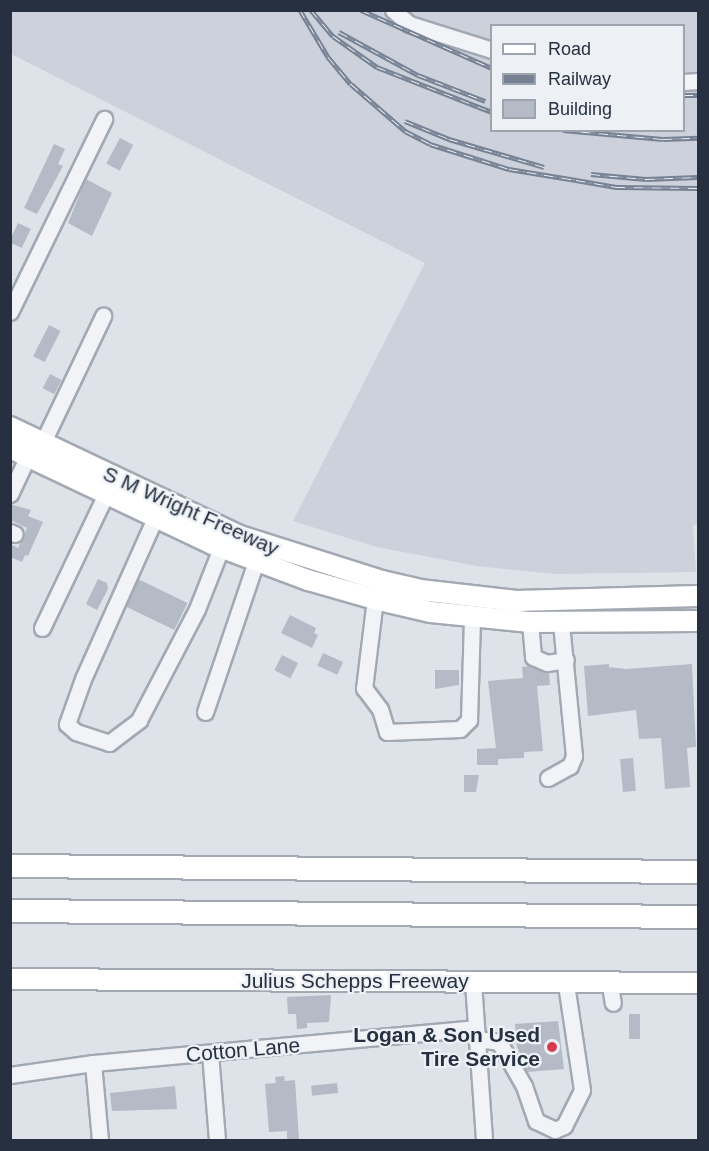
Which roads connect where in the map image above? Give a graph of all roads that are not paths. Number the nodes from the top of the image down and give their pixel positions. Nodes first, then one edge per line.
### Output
1 (393, 10) edge
2 (490, 49) edge
3 (104, 118) dead end
4 (10, 312) edge
5 (103, 316) dead end
6 (10, 427) edge
7 (43, 442) junction
8 (19, 452) edge
9 (10, 494) edge
10 (106, 494) junction
11 (155, 518) junction
12 (221, 548) junction
13 (256, 561) junction
14 (699, 596) edge
15 (375, 599) junction
16 (472, 617) junction
17 (699, 621) edge
18 (530, 622) junction
19 (561, 624) junction
20 (42, 628) dead end
21 (566, 660) junction
22 (205, 712) dead end
23 (548, 778) dead end
24 (10, 866) edge
25 (699, 872) edge
26 (10, 911) edge
27 (699, 917) edge
28 (10, 979) edge
29 (473, 982) junction
30 (699, 983) edge
31 (566, 984) junction
32 (475, 1034) junction
33 (210, 1053) junction
34 (93, 1063) junction
35 (10, 1075) edge
36 (100, 1140) edge
37 (217, 1140) edge
38 (484, 1140) edge

1 - 2 street
3 - 4 street
5 - 7 street
6 - 7 main road, S M Wright Freeway
7 - 14 main road, S M Wright Freeway
8 - 9 street
8 - 10 main road, S M Wright Freeway
10 - 11 main road, S M Wright Freeway
10 - 20 street
11 - 12 main road, S M Wright Freeway
11 - 12 street
12 - 13 main road, S M Wright Freeway
13 - 15 main road, S M Wright Freeway
13 - 22 street
15 - 16 main road, S M Wright Freeway
15 - 16 street
16 - 18 main road, S M Wright Freeway
17 - 19 main road, S M Wright Freeway
18 - 19 main road, S M Wright Freeway
18 - 21 street
19 - 21 street
21 - 23 street
24 - 25 highway
26 - 27 highway
28 - 29 main road, Julius Schepps Freeway
29 - 31 main road, Julius Schepps Freeway
29 - 32 street
30 - 31 main road, Julius Schepps Freeway
31 - 32 street
32 - 33 street, Cotton Lane
32 - 38 street
33 - 34 street, Cotton Lane
33 - 37 street
34 - 35 street, Cotton Lane
34 - 36 street

